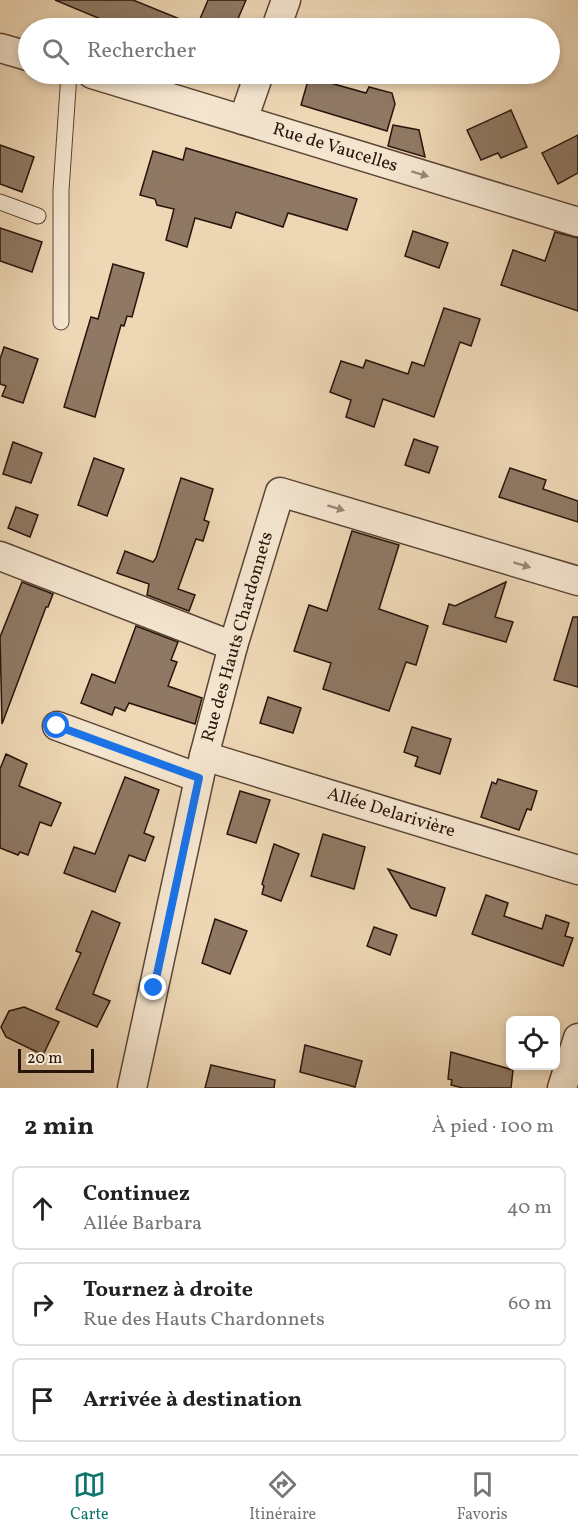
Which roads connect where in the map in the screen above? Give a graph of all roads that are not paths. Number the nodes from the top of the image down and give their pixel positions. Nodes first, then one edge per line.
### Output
1 (286, 0) edge
2 (280, 18) edge
3 (0, 48) edge
4 (18, 53) edge
5 (68, 84) edge
6 (125, 84) edge
7 (256, 84) edge
8 (243, 120) junction
9 (0, 202) edge
10 (38, 216) dead end
11 (578, 222) edge
12 (61, 322) dead end
13 (0, 556) edge
14 (578, 581) edge
15 (233, 646) junction
16 (57, 726) dead end
17 (202, 767) junction
18 (578, 870) edge
19 (578, 1038) edge
20 (132, 1088) edge
21 (562, 1088) edge

1 - 2 street
3 - 4 street
5 - 12 lane
6 - 8 street, Rue de Vaucelles
7 - 8 street
8 -> 11 street, Rue de Vaucelles
9 - 10 lane
13 - 15 street
15 -> 14 street, Rue des Hauts Chardonnets
15 - 17 street, Rue des Hauts Chardonnets
16 - 17 street, Allée Delarivière
17 - 18 street, Allée Delarivière
17 - 20 street, Rue des Hauts Chardonnets
19 - 21 street

